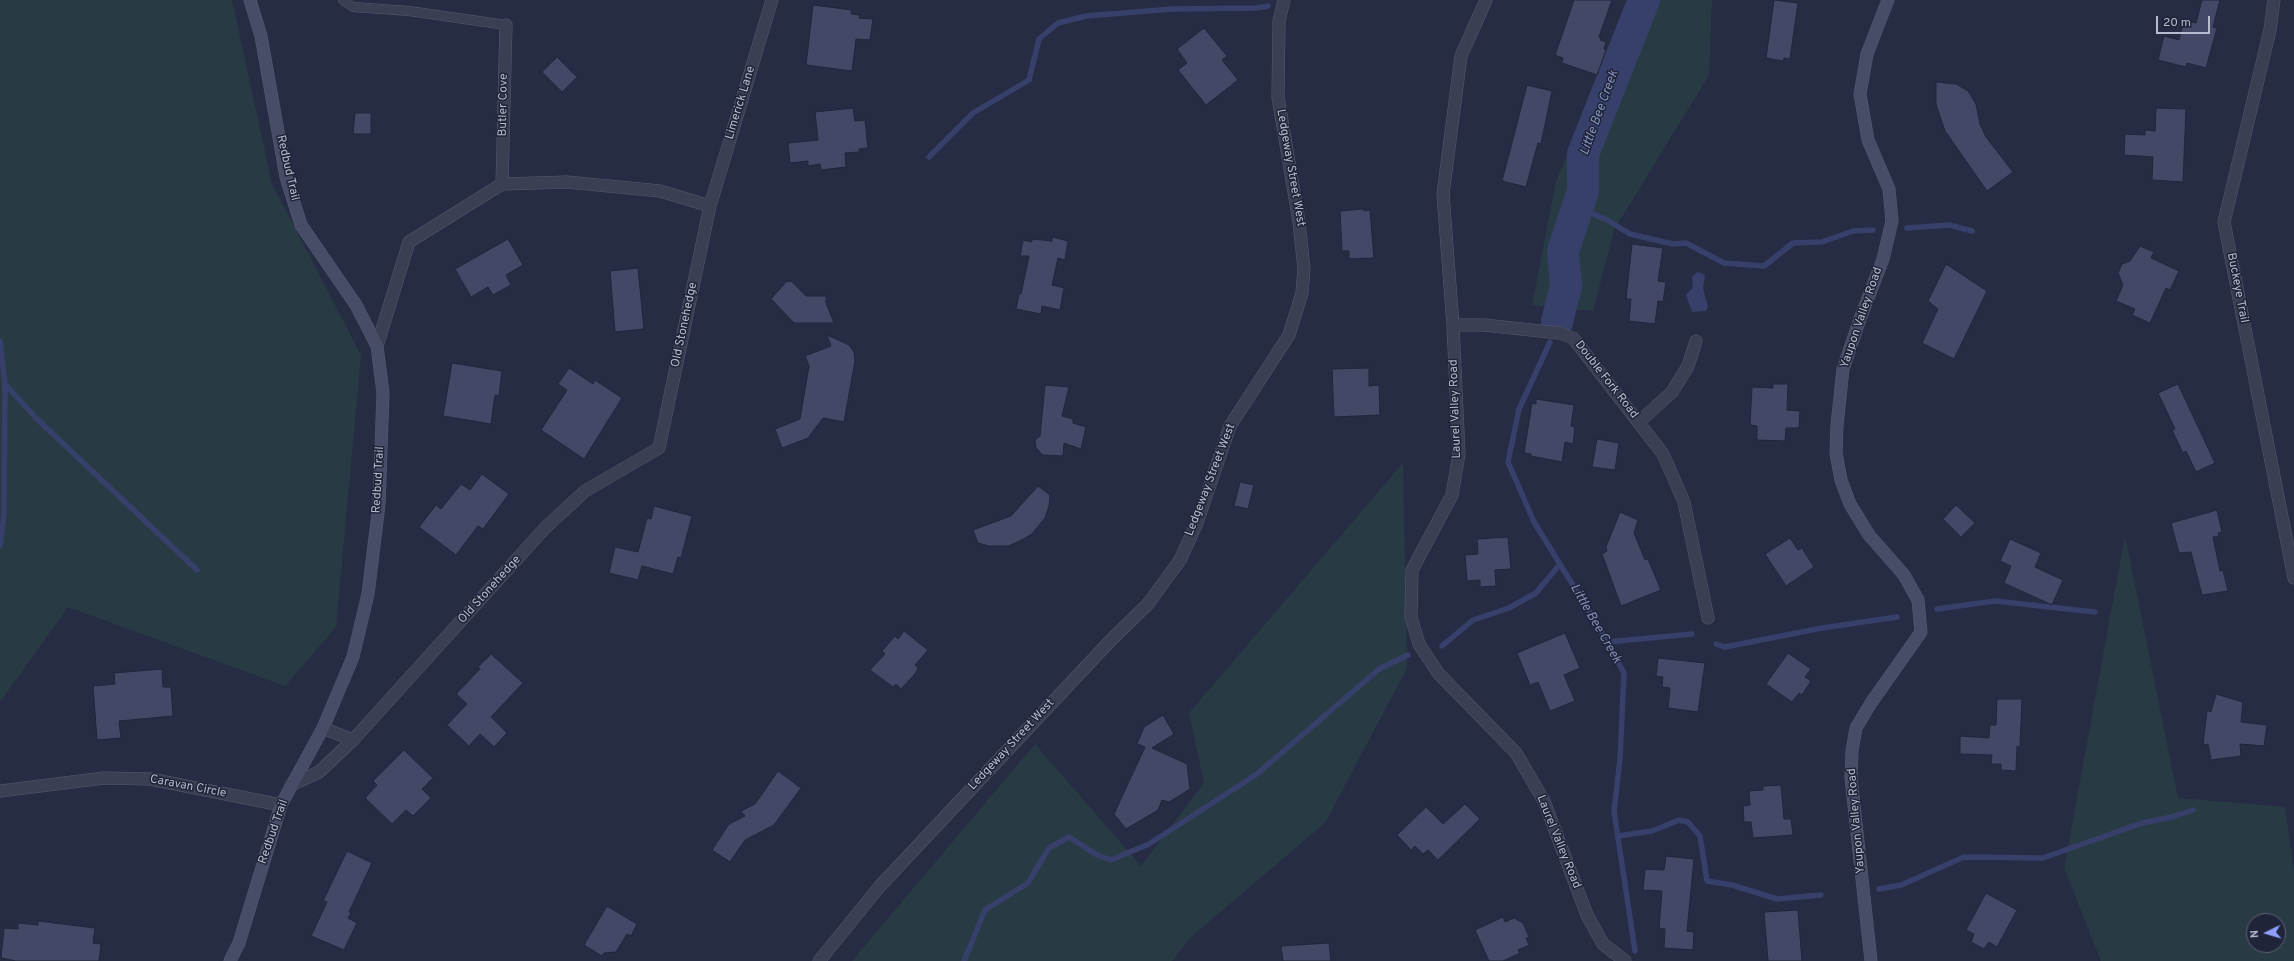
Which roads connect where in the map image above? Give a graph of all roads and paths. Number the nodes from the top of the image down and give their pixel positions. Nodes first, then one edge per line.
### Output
1 (250, 0) edge
2 (343, 0) edge
3 (772, 0) edge
4 (1284, 0) edge
5 (1486, 0) edge
6 (1888, 0) edge
7 (2274, 0) edge
8 (506, 25) joint
9 (502, 184) junction
10 (710, 206) junction
11 (1453, 325) junction
12 (1696, 341) dead end
13 (377, 346) junction
14 (1639, 422) junction
15 (2294, 578) edge
16 (1708, 618) dead end
17 (323, 728) junction
18 (354, 740) junction
19 (291, 785) junction
20 (0, 791) edge
21 (281, 805) junction
22 (230, 961) edge
23 (819, 961) edge
24 (1624, 961) edge
25 (1871, 961) edge

1 - 13 street, Redbud Trail
2 - 8 lane
3 - 10 street, Limerick Lane
4 - 23 street, Ledgeway Street West
5 - 11 street, Laurel Valley Road
6 - 25 street, Yaupon Valley Road
7 - 15 street, Buckeye Trail
8 - 9 street, Butler Cove
9 - 10 street
9 - 13 street
10 - 18 street, Old Stonehedge
11 - 14 street, Double Fork Road
11 - 24 street, Laurel Valley Road
12 - 14 street, Double Fork Road
13 - 17 street, Redbud Trail
14 - 16 street, Double Fork Road
17 - 18 street
17 - 19 street, Redbud Trail
18 - 19 street, Old Stonehedge
19 - 21 street, Redbud Trail
20 - 21 street, Caravan Circle
21 - 22 street, Redbud Trail

